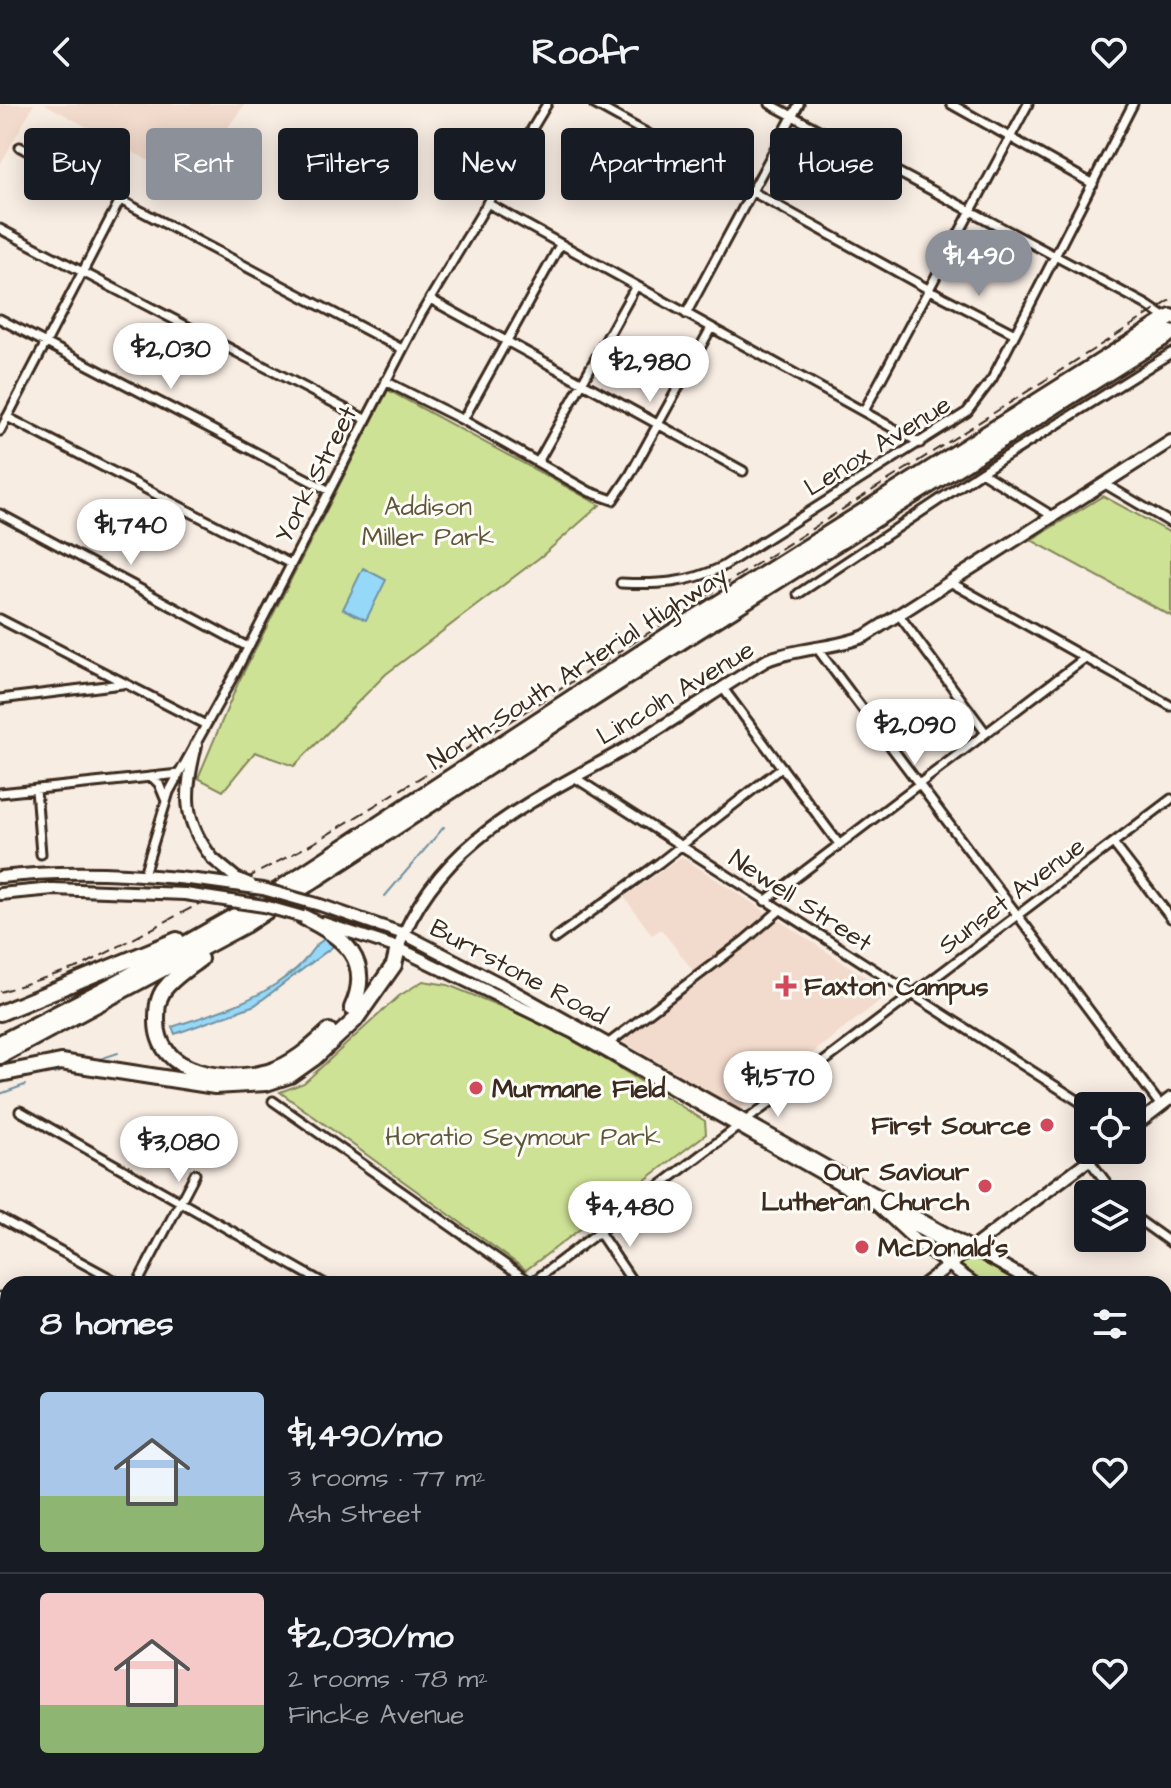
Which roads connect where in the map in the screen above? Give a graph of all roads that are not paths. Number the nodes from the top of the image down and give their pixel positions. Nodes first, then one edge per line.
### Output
1 (547, 104) edge
2 (594, 104) edge
3 (770, 104) edge
4 (799, 104) edge
5 (951, 104) edge
6 (1028, 104) edge
7 (1133, 104) edge
8 (792, 116) junction
9 (637, 128) edge
10 (1011, 137) junction
11 (20, 147) dead end
12 (24, 149) edge
13 (1093, 184) junction
14 (754, 186) edge
15 (754, 194) edge
16 (120, 200) joint
17 (747, 200) edge
18 (487, 203) junction
19 (971, 213) junction
20 (0, 229) edge
21 (560, 245) junction
22 (1055, 257) junction
23 (82, 272) junction
24 (636, 286) junction
25 (928, 289) junction
26 (430, 299) junction
27 (686, 314) junction
28 (0, 319) edge
29 (1170, 323) edge
30 (711, 328) junction
31 (1015, 334) junction
32 (507, 341) junction
33 (45, 342) junction
34 (402, 349) junction
35 (1171, 353) edge
36 (385, 381) junction
37 (583, 382) junction
38 (864, 411) junction
39 (7, 417) junction
40 (365, 419) junction
41 (463, 420) junction
42 (658, 423) junction
43 (0, 431) edge
44 (1171, 441) edge
45 (920, 443) junction
46 (538, 462) junction
47 (743, 471) dead end
48 (981, 472) junction
49 (1105, 484) junction
50 (328, 490) junction
51 (0, 514) edge
52 (1054, 517) junction
53 (1171, 523) edge
54 (291, 564) junction
55 (949, 581) junction
56 (621, 583) dead end
57 (798, 594) dead end
58 (899, 615) junction
59 (1, 623) edge
60 (248, 647) junction
61 (816, 647) junction
62 (1085, 658) junction
63 (124, 684) junction
64 (722, 687) junction
65 (0, 699) edge
66 (1171, 706) edge
67 (206, 725) junction
68 (986, 733) junction
69 (196, 745) joint
70 (782, 767) junction
71 (184, 773) junction
72 (152, 777) junction
73 (574, 777) junction
74 (919, 783) junction
75 (36, 789) junction
76 (0, 793) edge
77 (1171, 799) edge
78 (166, 801) junction
79 (1113, 843) junction
80 (839, 844) junction
81 (679, 846) junction
82 (41, 854) dead end
83 (144, 874) junction
84 (0, 877) edge
85 (263, 889) junction
86 (0, 894) edge
87 (765, 901) junction
88 (247, 909) junction
89 (780, 910) junction
90 (1018, 913) junction
91 (303, 917) junction
92 (1171, 918) edge
93 (245, 925) junction
94 (554, 939) dead end
95 (401, 941) junction
96 (912, 995) junction
97 (352, 1008) junction
98 (0, 1013) edge
99 (0, 1043) edge
100 (605, 1046) junction
101 (0, 1056) edge
102 (0, 1074) edge
103 (1074, 1098) edge
104 (1171, 1098) edge
105 (273, 1101) dead end
106 (1161, 1106) junction
107 (20, 1111) dead end
108 (1146, 1117) edge
109 (742, 1123) junction
110 (1084, 1164) edge
111 (1092, 1164) edge
112 (195, 1174) dead end
113 (1104, 1180) edge
114 (180, 1203) junction
115 (877, 1205) junction
116 (0, 1218) edge
117 (1146, 1225) edge
118 (599, 1232) junction
119 (1171, 1243) edge
120 (968, 1251) junction
121 (948, 1266) junction
122 (106, 1276) edge
123 (141, 1276) edge
124 (311, 1276) edge
125 (520, 1276) edge
126 (541, 1276) edge
127 (629, 1276) edge
128 (935, 1276) edge
129 (963, 1276) edge
130 (1020, 1276) edge

1 - 18 street, York Street
2 - 9 street
3 - 8 street
4 - 8 street
5 - 10 street
6 - 10 street
7 - 13 street, Lenox Avenue
8 - 14 street
8 - 19 street
10 - 13 street
10 - 19 street
11 - 12 street
13 - 22 street, Lenox Avenue
15 - 25 street
16 - 23 street
16 - 34 street
17 - 27 street
18 - 21 street
18 - 26 street, York Street
19 - 22 street
19 - 25 street
20 - 23 street
21 - 24 street
21 - 32 street
22 - 29 street
22 - 31 street, Lenox Avenue
23 - 33 street
23 - 40 street
24 - 27 street
24 - 37 street
25 - 31 street
25 - 38 street
26 - 32 street
26 - 34 street, York Street
27 - 30 street
28 - 33 street
29 - 88 highway, North-South Arterial Highway
29 - 93 highway, North-South Arterial Highway
30 - 38 street
30 - 42 street
31 - 45 street, Lenox Avenue
32 - 37 street
32 - 41 street
33 - 39 street
33 - 50 street
34 - 36 street, York Street
35 - 48 street
36 - 40 street, York Street
36 - 41 street
37 - 42 street
37 - 46 street
38 - 45 street
39 - 43 street
39 - 54 street
40 - 50 street, York Street
41 - 46 street
42 - 46 street
42 - 47 street
44 - 49 street, Lincoln Avenue
45 - 56 street, Lenox Avenue
48 - 52 street
48 - 57 street
49 - 52 street, Lincoln Avenue
49 - 53 street
50 - 54 street, York Street
51 - 60 street
52 - 55 street, Lincoln Avenue
54 - 60 street, York Street
55 - 58 street, Lincoln Avenue
55 - 62 street
58 - 61 street, Lincoln Avenue
58 - 68 street
59 - 63 street
60 - 67 street, York Street
61 - 64 street, Lincoln Avenue
61 - 74 street
62 - 66 street
62 - 68 street
63 - 65 street
63 - 67 street
64 - 70 street
64 - 73 street, Lincoln Avenue
67 - 69 street, York Street
68 - 74 street
69 - 71 street
70 - 80 street
70 - 81 street
71 - 72 street
71 - 78 street
71 - 85 street, bridge
72 - 75 street
72 - 78 street
73 - 81 street, Newell Street
73 - 95 street, Lincoln Avenue
74 - 80 street
74 - 90 street
75 - 76 street
75 - 82 street
77 - 79 street, Sunset Avenue
78 - 83 street
79 - 90 street, Sunset Avenue
79 - 92 street
80 - 87 street
81 - 87 street, Newell Street
81 - 94 street
83 - 84 street, Burrstone Road
83 - 85 street, Burrstone Road, bridge
85 - 95 street, Burrstone Road, bridge
86 - 91 street, Burrstone Road, bridge
87 - 89 street, Newell Street
88 - 98 highway
88 - 99 highway, North-South Arterial Highway
89 - 96 street, Newell Street
89 - 100 street
90 - 96 street, Sunset Avenue
90 - 106 street
91 - 95 street, Burrstone Road
91 - 97 highway
93 - 97 highway
93 - 101 highway, North-South Arterial Highway
95 - 97 highway
95 - 100 street, Burrstone Road
95 - 102 highway
96 - 103 street, Newell Street
96 - 109 street, Sunset Avenue
100 - 109 street, Burrstone Road
104 - 106 street
105 - 125 street
106 - 108 street
107 - 114 street
109 - 115 street, Burrstone Road
109 - 118 street, Sunset Avenue
109 - 120 street, Burrstone Road
110 - 120 street
111 - 113 street
112 - 114 street
114 - 123 street
114 - 124 street
115 - 120 street
115 - 121 street, Burrstone Road
116 - 122 street
117 - 119 street
118 - 126 street, Sunset Avenue
118 - 127 street
120 - 121 street
120 - 130 street
121 - 128 street
121 - 129 street, Burrstone Road

